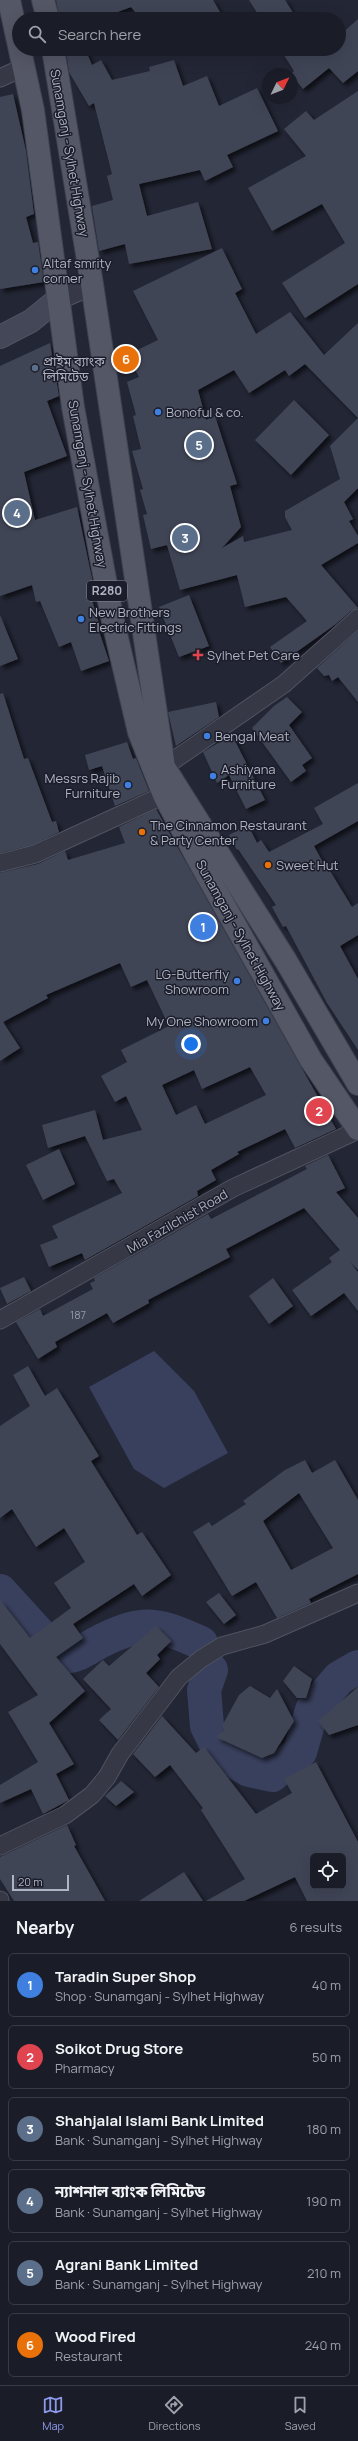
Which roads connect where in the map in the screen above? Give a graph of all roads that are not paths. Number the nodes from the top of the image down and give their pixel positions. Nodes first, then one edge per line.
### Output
1 (9, 0) edge
2 (43, 0) edge
3 (46, 12) edge
4 (12, 16) edge
5 (20, 56) edge
6 (54, 56) edge
7 (22, 68) junction
8 (0, 78) edge
9 (92, 284) junction
10 (58, 299) junction
11 (0, 320) edge
12 (0, 337) edge
13 (358, 618) edge
14 (164, 767) junction
15 (164, 795) junction
16 (0, 863) edge
17 (358, 1084) edge
18 (358, 1130) edge
19 (0, 1320) edge
20 (358, 1593) edge
21 (0, 1846) edge

1 - 4 main road, Sunamganj - Sylhet Highway / R280
2 - 3 main road
5 - 7 main road, Sunamganj - Sylhet Highway / R280
6 - 9 main road, Sunamganj - Sylhet Highway / R280
7 - 8 street
7 - 10 main road, Sunamganj - Sylhet Highway / R280
9 - 10 street
9 - 14 main road, Sunamganj - Sylhet Highway / R280
10 - 11 main road
10 - 12 main road
10 - 15 main road, Sunamganj - Sylhet Highway / R280
13 - 14 street
14 - 17 main road, Sunamganj - Sylhet Highway / R280
15 - 16 street
15 - 18 main road, Sunamganj - Sylhet Highway / R280
18 - 19 street, Mia Fazilchist Road
20 - 21 street

